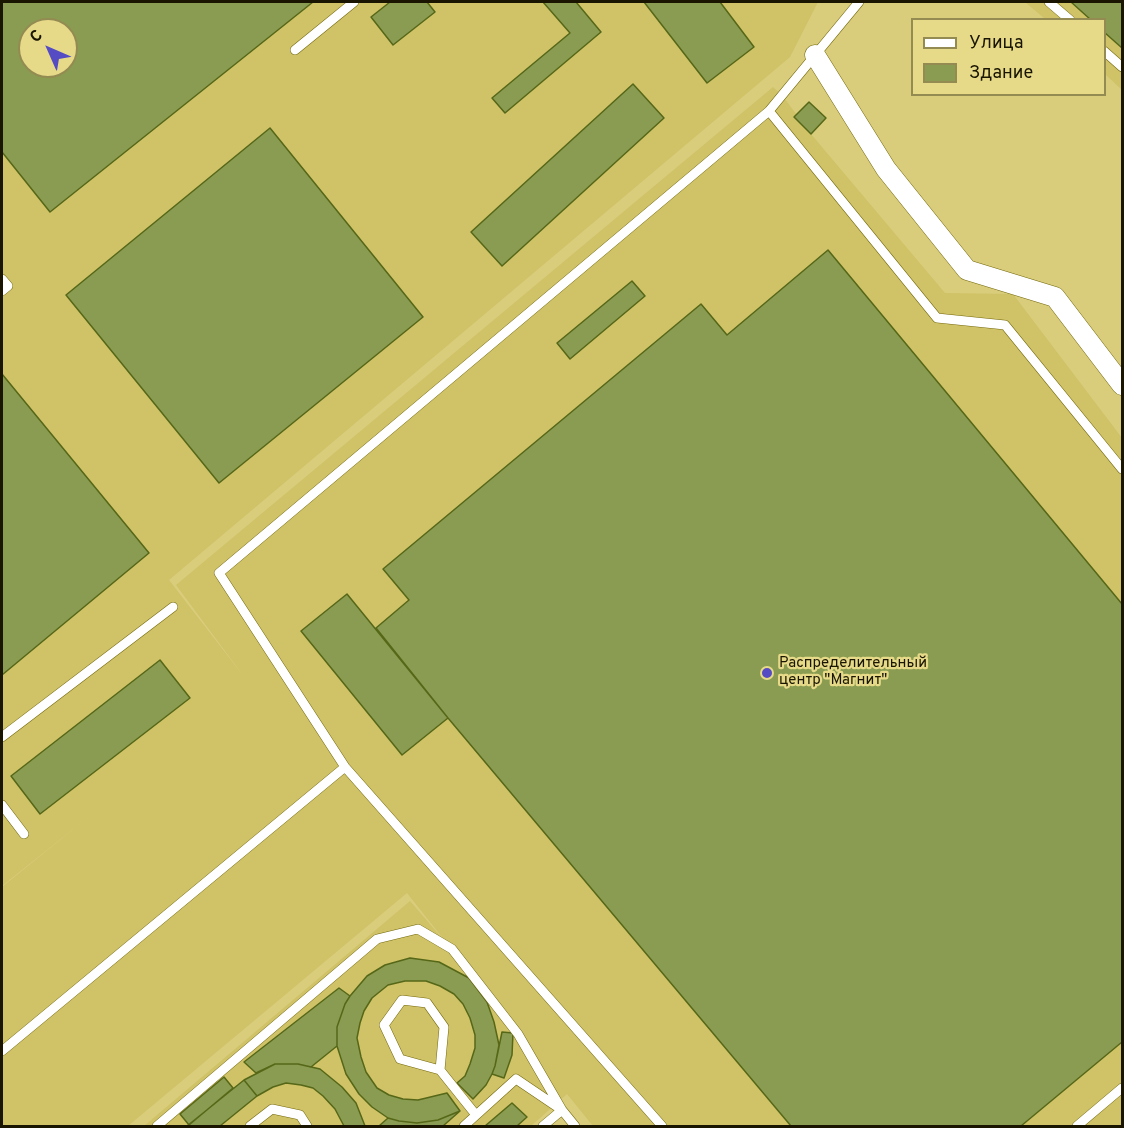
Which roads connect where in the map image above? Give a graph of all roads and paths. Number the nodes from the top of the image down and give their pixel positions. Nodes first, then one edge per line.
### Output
1 (354, 2) edge
2 (859, 2) edge
3 (1049, 2) edge
4 (1068, 18) edge
5 (295, 50) dead end
6 (1106, 53) edge
7 (815, 55) junction
8 (1122, 67) edge
9 (769, 111) junction
10 (2, 279) edge
11 (2, 291) edge
12 (1122, 385) edge
13 (1122, 469) edge
14 (173, 607) dead end
15 (2, 737) edge
16 (345, 767) junction
17 (2, 806) edge
18 (24, 834) dead end
19 (2, 1051) edge
20 (440, 1070) junction
21 (1122, 1088) edge
22 (562, 1110) junction
23 (476, 1115) junction
24 (157, 1126) edge
25 (250, 1126) edge
26 (307, 1126) edge
27 (464, 1126) edge
28 (543, 1126) edge
29 (575, 1126) edge
30 (662, 1126) edge
31 (1077, 1126) edge

1 - 5 lane
2 - 7 lane
3 - 4 lane
6 - 8 lane
7 - 9 lane
7 - 12 street
9 - 13 lane
9 - 16 lane
10 - 11 lane
14 - 15 lane
16 - 19 lane
16 - 30 lane
17 - 18 lane
20 - 20 lane
20 - 23 lane
21 - 31 lane
22 - 23 lane
22 - 24 lane
22 - 28 lane
22 - 29 lane
23 - 27 lane
25 - 26 lane

